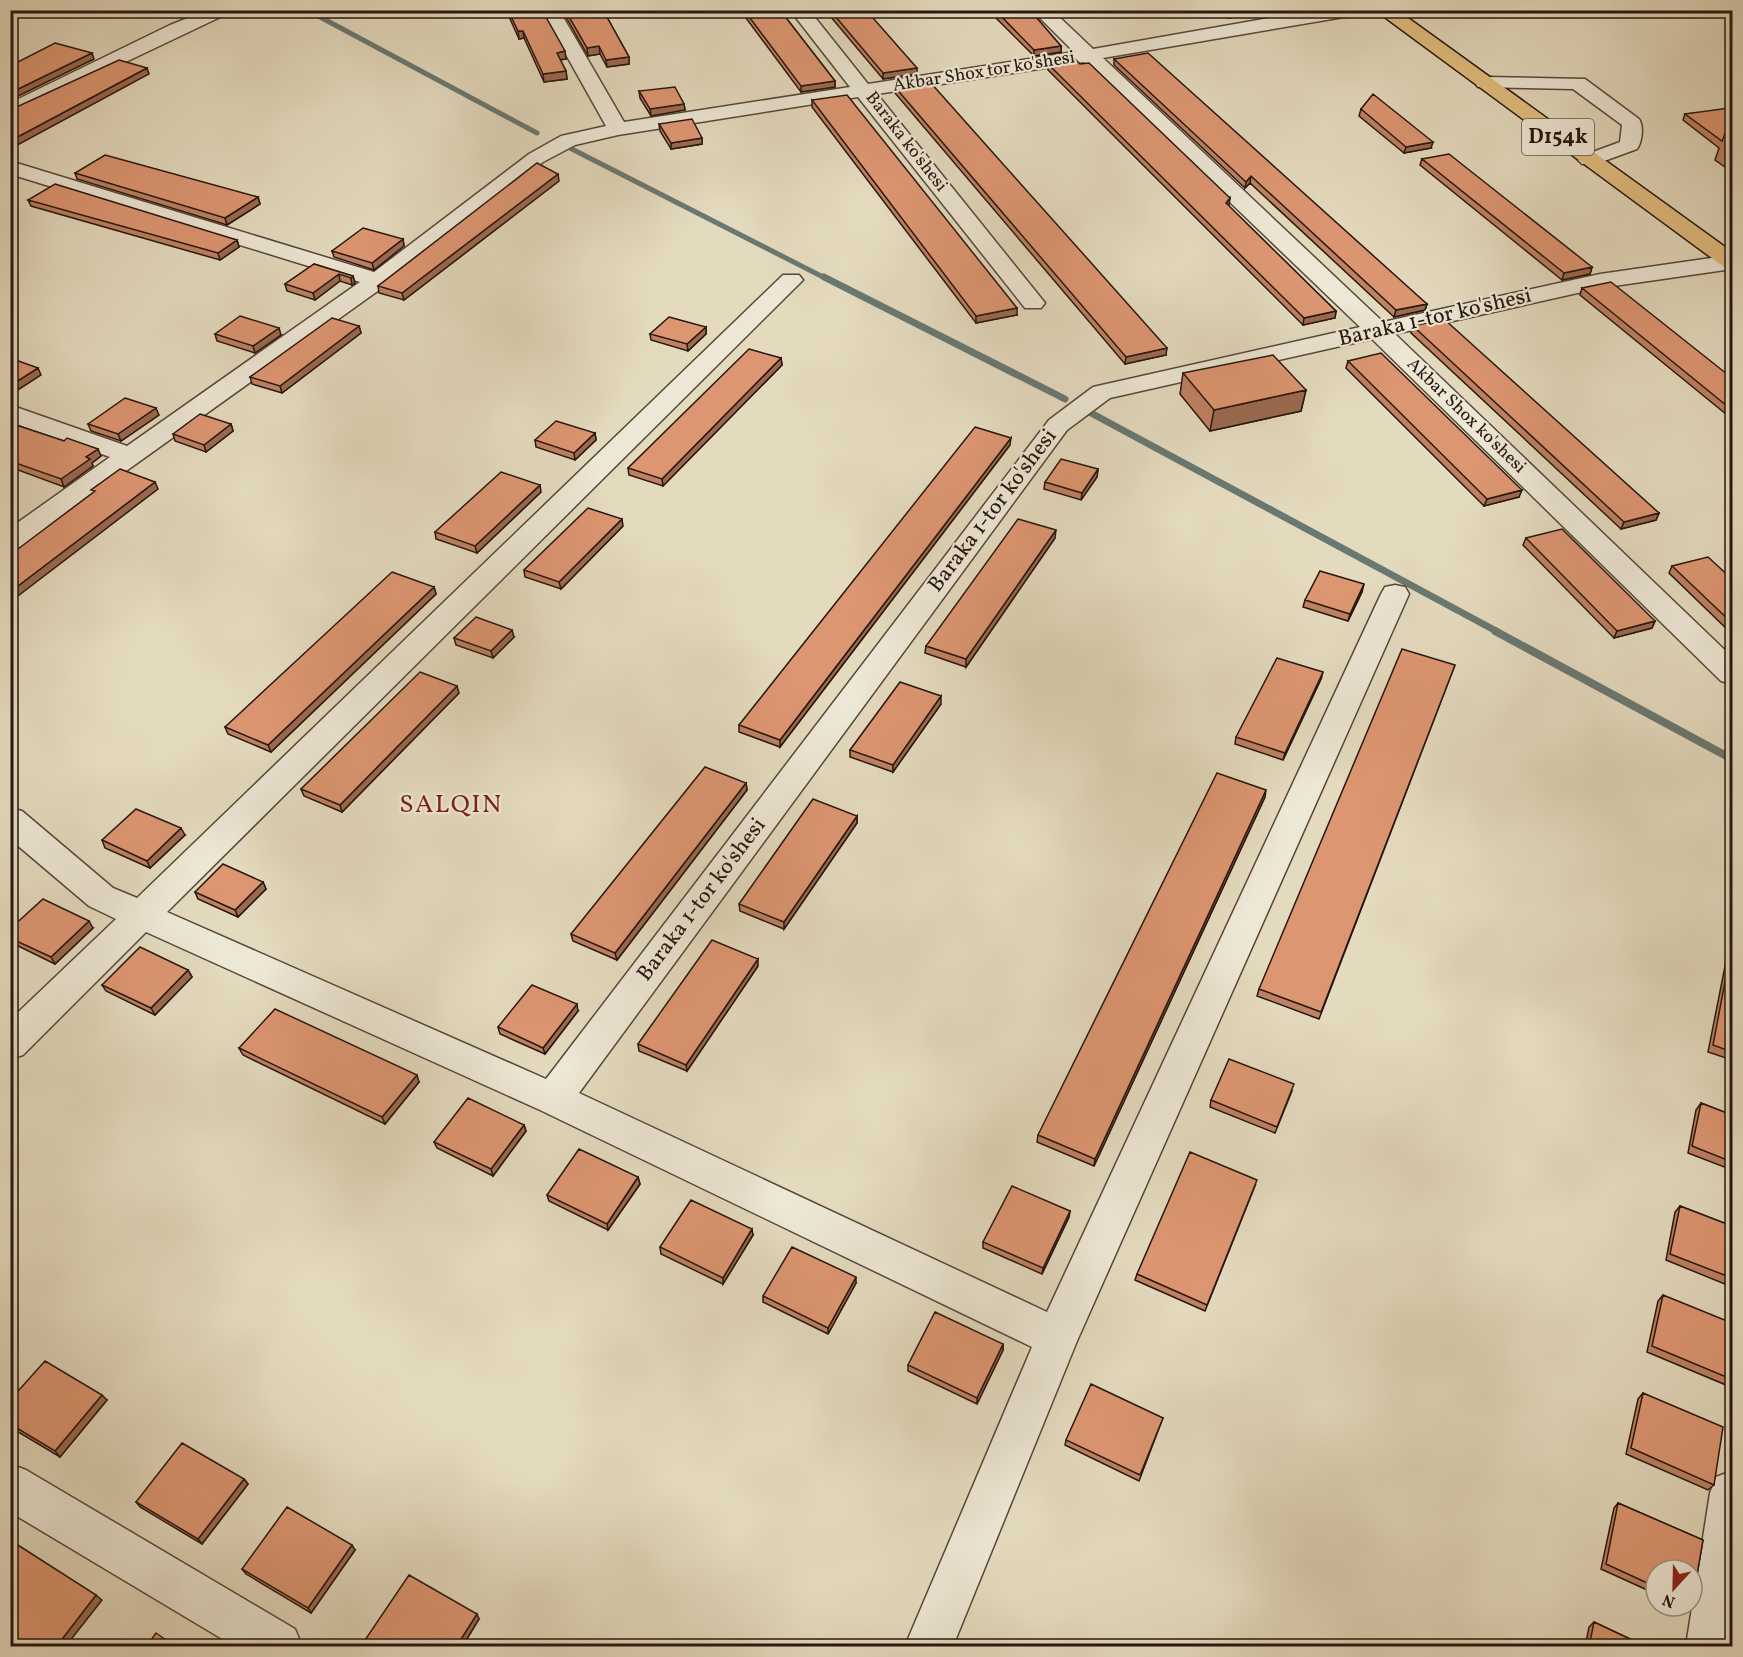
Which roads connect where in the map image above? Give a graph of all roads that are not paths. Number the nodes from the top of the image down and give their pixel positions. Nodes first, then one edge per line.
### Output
1 (226, 10) edge
2 (550, 10) edge
3 (799, 10) edge
4 (1041, 10) edge
5 (1350, 10) edge
6 (1384, 10) edge
7 (1089, 55) junction
8 (1485, 83) junction
9 (865, 90) junction
10 (10, 111) edge
11 (618, 129) junction
12 (1589, 160) junction
13 (10, 167) edge
14 (1732, 262) edge
15 (378, 280) junction
16 (791, 280) dead end
17 (1033, 303) dead end
18 (1377, 330) junction
19 (10, 413) edge
20 (129, 455) junction
21 (10, 541) edge
22 (1395, 594) dead end
23 (1732, 674) edge
24 (10, 820) edge
25 (142, 915) junction
26 (10, 1044) edge
27 (553, 1099) junction
28 (1058, 1338) junction
29 (10, 1486) edge
30 (1732, 1493) edge
31 (278, 1647) edge
32 (929, 1647) edge
33 (1710, 1647) edge

1 - 10 street
2 - 11 street
3 - 9 street, Baraka ko'shesi
4 - 7 street, Akbar Shox ko'shesi
5 - 7 street, Akbar Shox tor ko'shesi
6 - 8 main road, D154k
7 - 9 street, Akbar Shox tor ko'shesi
7 - 18 street, Akbar Shox ko'shesi
8 - 12 main road, D154k
8 - 12 street
9 - 11 street, Akbar Shox tor ko'shesi
9 - 17 street, Baraka ko'shesi
11 - 15 street, Akbar Shox tor ko'shesi
12 - 14 main road, D154k
13 - 15 street
14 - 18 street, Baraka 1-tor ko'shesi
15 - 20 street, Akbar Shox tor ko'shesi
16 - 25 street
18 - 23 street, Akbar Shox ko'shesi
18 - 27 street, Baraka 1-tor ko'shesi
19 - 20 street
20 - 21 street, Akbar Shox tor ko'shesi
22 - 28 street
24 - 25 street
25 - 26 street
25 - 27 street
27 - 28 street
28 - 32 street
29 - 31 street
30 - 33 street

